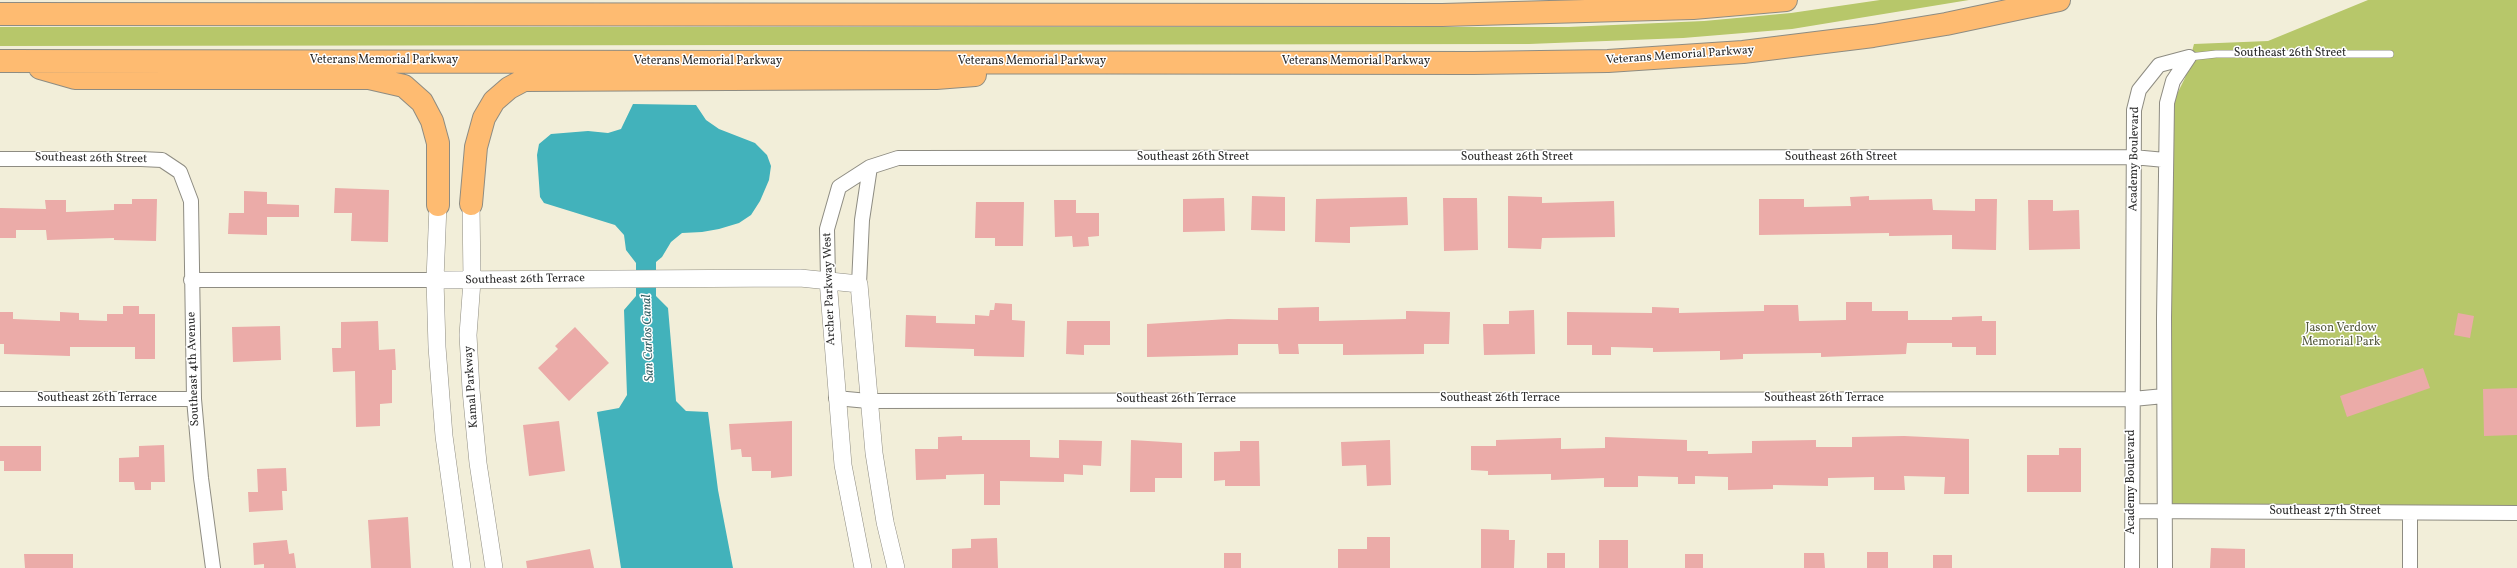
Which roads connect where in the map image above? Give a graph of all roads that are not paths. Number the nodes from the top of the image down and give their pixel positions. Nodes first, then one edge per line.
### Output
1 (1786, 0) edge
2 (2059, 0) edge
3 (0, 14) edge
4 (2390, 54) dead end
5 (2189, 57) junction
6 (7, 61) edge
7 (1116, 62) junction
8 (2133, 157) junction
9 (0, 159) edge
10 (2165, 160) junction
11 (870, 167) junction
12 (180, 172) joint
13 (471, 204) joint
14 (438, 205) joint
15 (191, 280) junction
16 (435, 280) junction
17 (828, 280) junction
18 (472, 281) junction
19 (859, 284) junction
20 (2164, 396) junction
21 (836, 398) junction
22 (0, 399) edge
23 (194, 399) junction
24 (2132, 399) junction
25 (868, 401) junction
26 (2132, 511) junction
27 (2164, 511) junction
28 (2410, 513) junction
29 (2517, 513) edge
30 (213, 568) edge
31 (462, 568) edge
32 (494, 568) edge
33 (863, 568) edge
34 (896, 568) edge
35 (2132, 568) edge
36 (2165, 568) edge
37 (2410, 568) edge

1 - 3 highway
2 - 7 highway, Veterans Memorial Parkway
4 - 5 lane, Southeast 26th Street
5 - 8 street, Academy Boulevard
5 - 10 street
6 - 7 highway, Veterans Memorial Parkway
6 - 14 highway
7 - 13 highway
8 - 10 street, Southeast 26th Street
8 - 11 street, Southeast 26th Street
8 - 24 street, Academy Boulevard
9 - 12 street, Southeast 26th Street
10 - 20 street
11 - 17 street, Archer Parkway West
11 - 19 street
12 - 15 street, Southeast 4th Avenue
13 - 18 street, Kamal Parkway
14 - 16 street
15 - 16 street, Southeast 26th Terrace
15 - 23 street, Southeast 4th Avenue
16 - 18 street, Southeast 26th Terrace
16 - 31 street
17 - 18 street, Southeast 26th Terrace
17 - 19 street, Southeast 26th Terrace
17 - 21 street, Archer Parkway West
18 - 32 street, Kamal Parkway
19 - 25 street
20 - 24 street, Southeast 26th Terrace
20 - 27 street
21 - 25 street, Southeast 26th Terrace
21 - 33 street, Archer Parkway West
22 - 23 street, Southeast 26th Terrace
23 - 30 street, Southeast 4th Avenue
24 - 25 street, Southeast 26th Terrace
24 - 26 street, Academy Boulevard
25 - 34 street
26 - 27 street, Southeast 27th Street
26 - 35 street, Academy Boulevard
27 - 28 street, Southeast 27th Street
27 - 36 street
28 - 29 street, Southeast 27th Street
28 - 37 street

